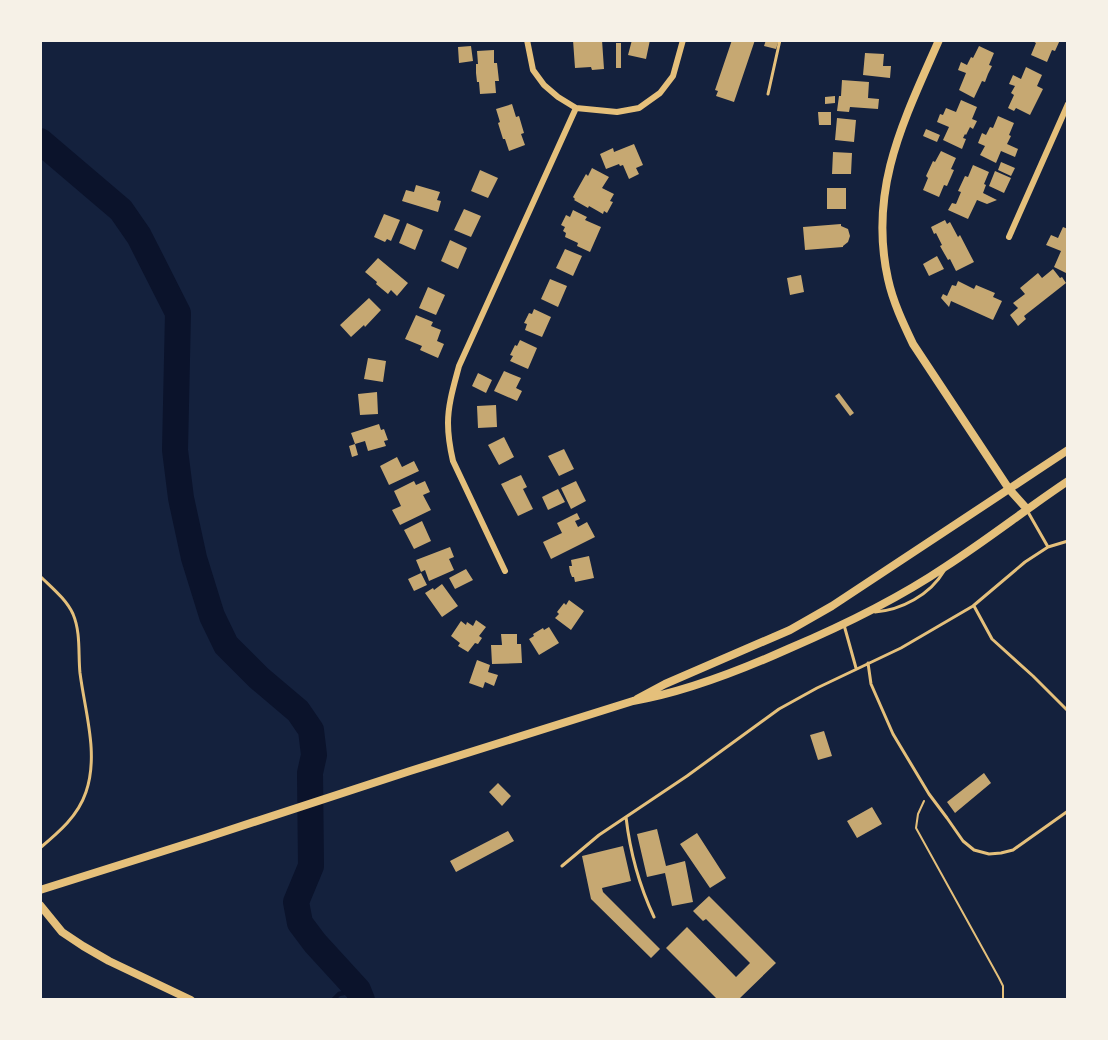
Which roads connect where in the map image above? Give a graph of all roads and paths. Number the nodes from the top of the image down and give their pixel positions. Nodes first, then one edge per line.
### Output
1 (527, 40) edge
2 (683, 40) edge
3 (780, 40) edge
4 (939, 40) edge
5 (768, 94) dead end
6 (1068, 104) edge
7 (576, 108) junction
8 (1009, 237) dead end
9 (1068, 450) edge
10 (1068, 481) edge
11 (1009, 489) junction
12 (1026, 508) junction
13 (1068, 541) edge
14 (1048, 547) junction
15 (505, 571) dead end
16 (40, 576) edge
17 (973, 606) junction
18 (844, 625) junction
19 (868, 663) junction
20 (856, 668) junction
21 (633, 701) junction
22 (1068, 711) edge
23 (929, 794) junction
24 (1068, 811) edge
25 (626, 817) junction
26 (40, 848) edge
27 (562, 867) dead end
28 (40, 890) edge
29 (40, 905) edge
30 (654, 918) dead end
31 (191, 999) edge
32 (1003, 999) edge

1 - 7 street
2 - 7 street
3 - 5 lane
4 - 11 street
6 - 8 street
7 - 15 street
9 - 11 street
10 - 12 street
11 - 12 street
11 - 21 street
12 - 14 lane
12 - 18 street
13 - 14 lane
14 - 17 lane
16 - 26 lane
17 - 19 lane
17 - 22 lane
18 - 20 lane
18 - 21 street
19 - 20 lane
19 - 23 lane
20 - 25 lane
21 - 28 street
23 - 24 lane
23 - 32 path
25 - 27 lane
25 - 30 lane
29 - 31 street

